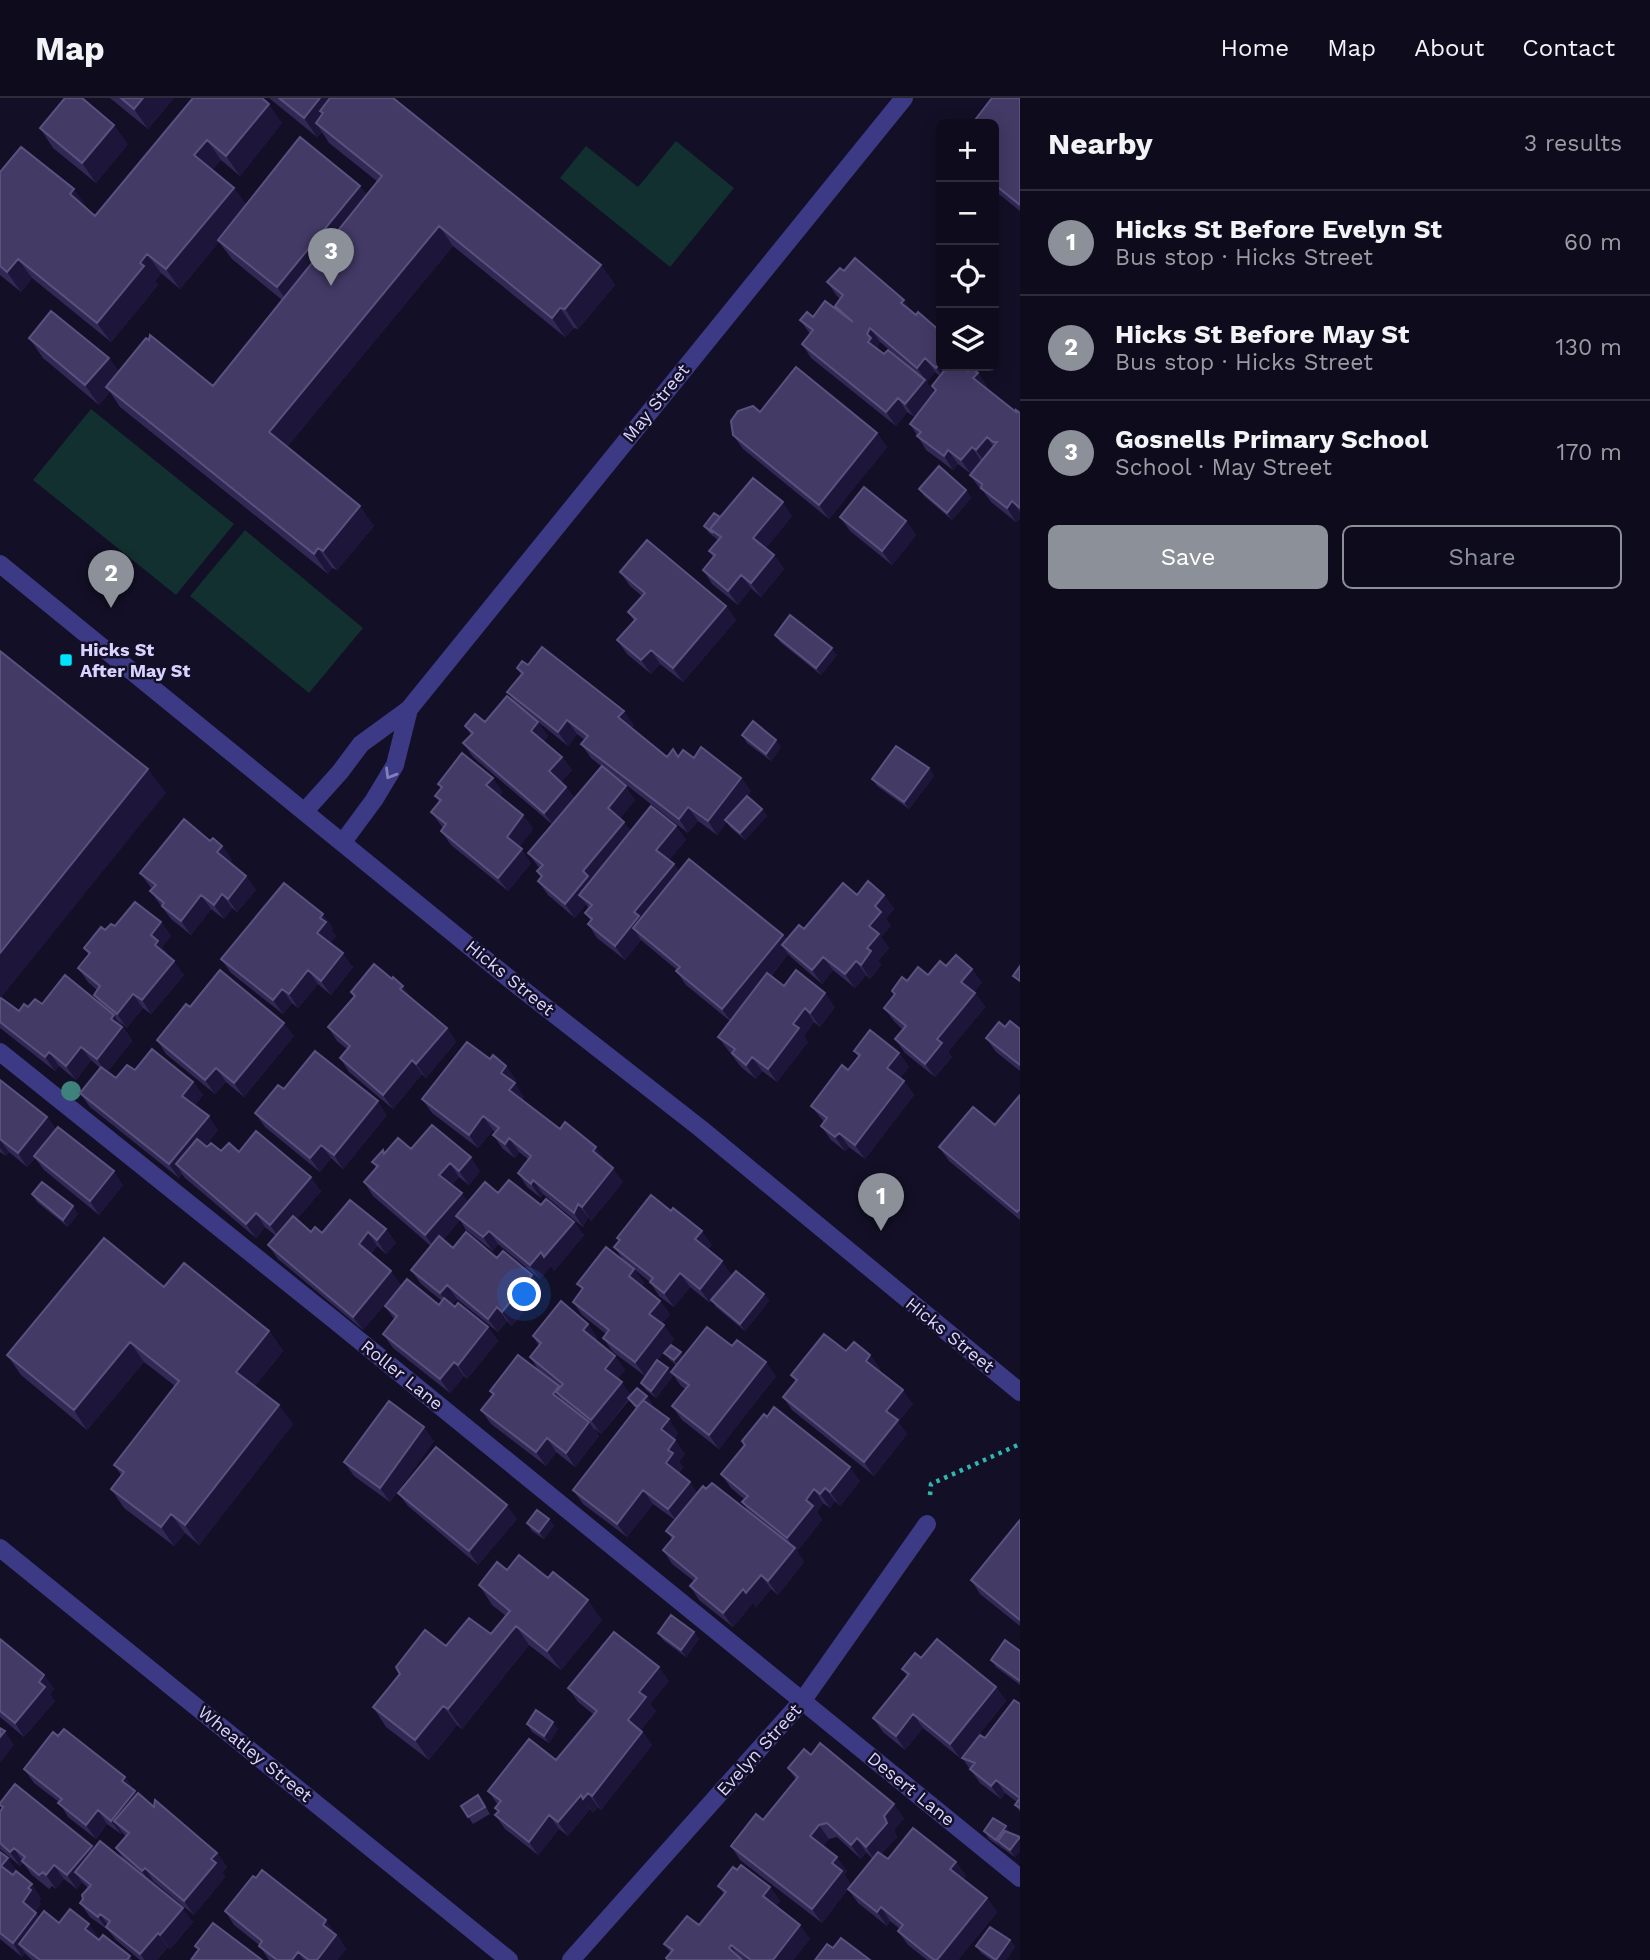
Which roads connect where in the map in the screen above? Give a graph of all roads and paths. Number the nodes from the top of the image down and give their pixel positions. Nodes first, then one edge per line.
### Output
1 (904, 98) edge
2 (0, 564) edge
3 (409, 709) junction
4 (305, 811) junction
5 (343, 842) junction
6 (0, 1052) edge
7 (1020, 1392) edge
8 (1020, 1444) edge
9 (927, 1524) joint
10 (0, 1548) edge
11 (803, 1700) junction
12 (1020, 1878) edge
13 (509, 1960) edge
14 (571, 1960) edge

1 - 3 street, May Street
2 - 4 street, Hicks Street
3 - 4 street, May Street
3 -> 5 street, May Street
4 - 5 street, Hicks Street
5 - 7 street, Hicks Street
6 - 11 street, Roller Lane
8 - 9 path
9 - 11 street, Evelyn Street
10 - 13 street, Wheatley Street
11 - 12 street, Desert Lane
11 - 14 street, Evelyn Street

